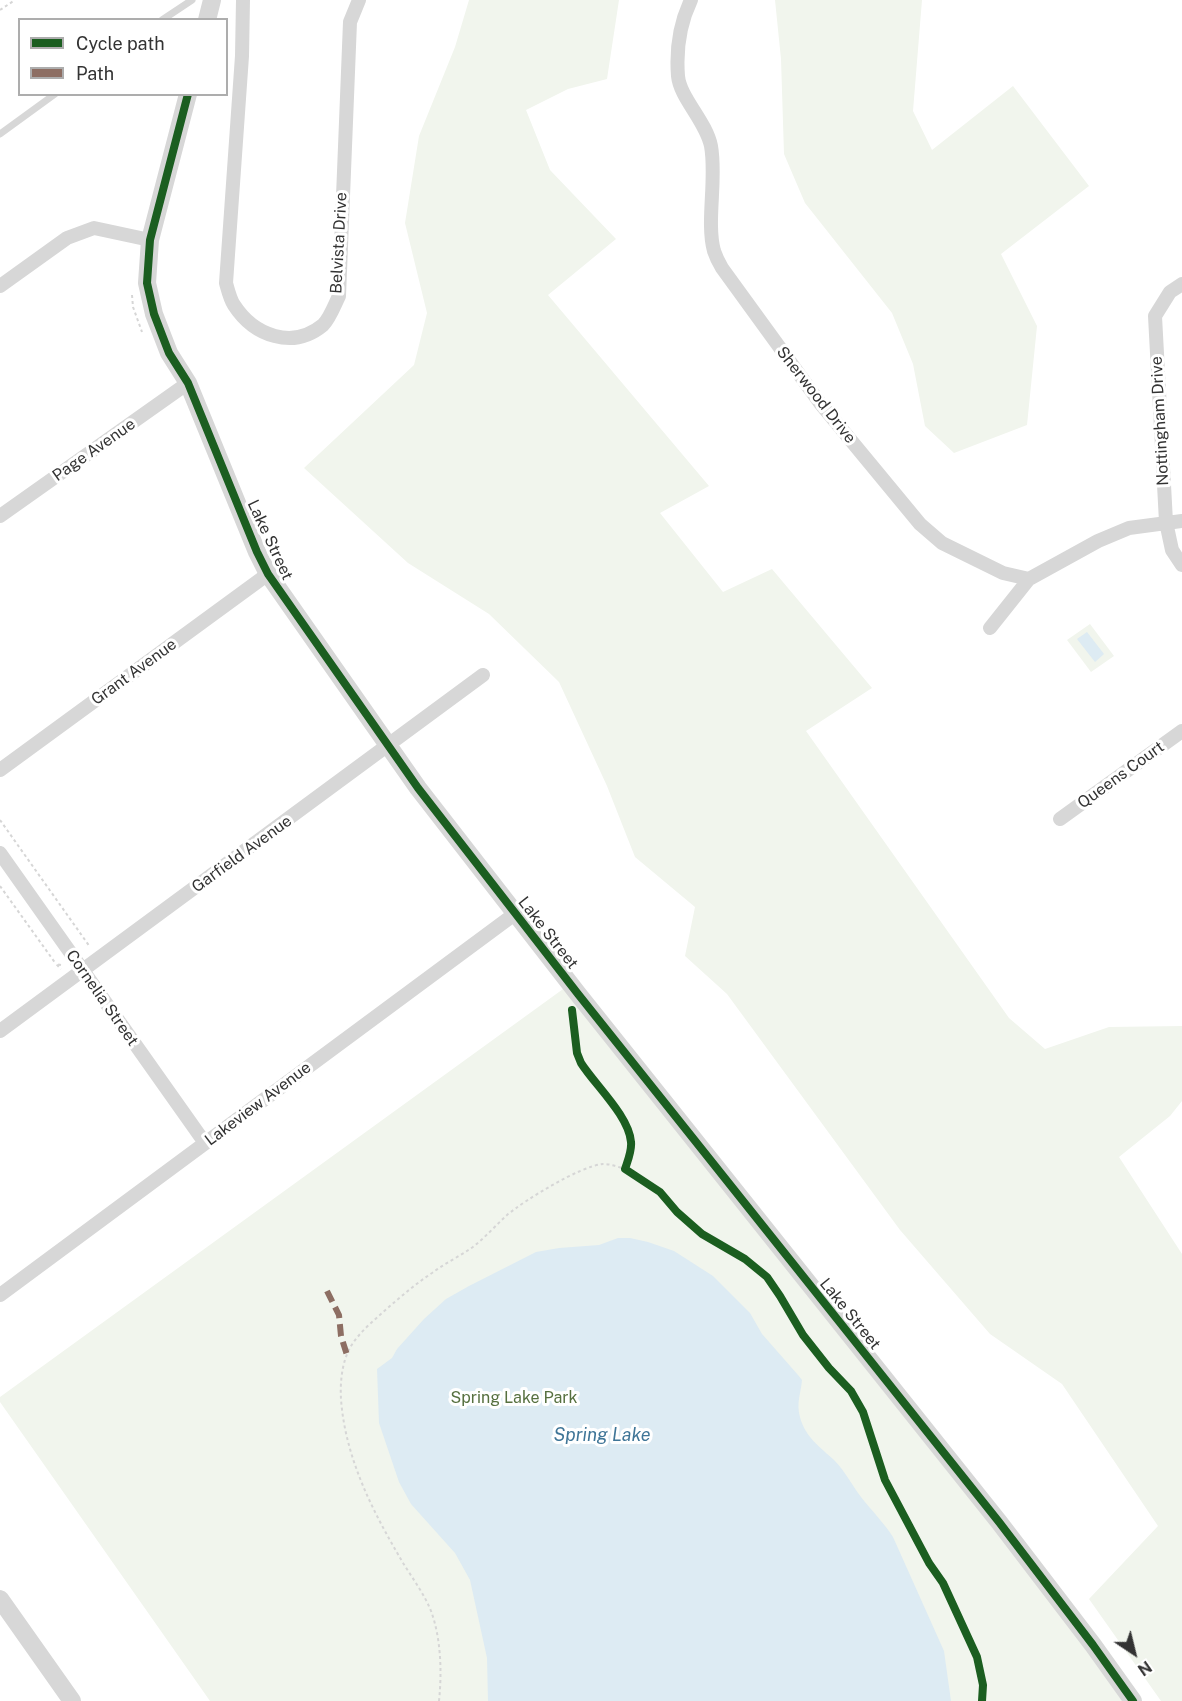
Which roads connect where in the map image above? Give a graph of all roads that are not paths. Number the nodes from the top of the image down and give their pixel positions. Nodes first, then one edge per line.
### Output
1 (192, 0) edge
2 (212, 0) edge
3 (243, 0) edge
4 (359, 0) edge
5 (691, 0) edge
6 (165, 18) edge
7 (208, 18) edge
8 (52, 96) edge
9 (187, 96) edge
10 (0, 134) edge
11 (150, 240) junction
12 (1182, 284) edge
13 (0, 286) edge
14 (188, 383) junction
15 (0, 516) edge
16 (1182, 521) edge
17 (1166, 522) junction
18 (1182, 565) edge
19 (268, 574) junction
20 (1029, 579) junction
21 (990, 628) dead end
22 (483, 675) dead end
23 (1182, 732) edge
24 (388, 746) junction
25 (0, 770) edge
26 (1060, 819) dead end
27 (0, 854) edge
28 (516, 913) junction
29 (83, 971) junction
30 (0, 1031) edge
31 (205, 1143) junction
32 (0, 1295) edge
33 (0, 1599) edge
34 (72, 1701) edge
35 (1133, 1701) edge

1 - 6 lane
2 - 7 street
3 - 4 street, Belvista Drive
5 - 20 street, Sherwood Drive
8 - 10 lane
9 - 11 street, Lake Street
11 - 13 street
11 - 14 street, Lake Street
12 - 17 street, Nottingham Drive
14 - 15 street, Page Avenue
14 - 19 street, Lake Street
16 - 17 street
17 - 18 street, Nottingham Drive
17 - 20 street
19 - 24 street, Lake Street
19 - 25 street, Grant Avenue
20 - 21 street
22 - 24 street, Garfield Avenue
23 - 26 street, Queens Court
24 - 28 street, Lake Street
24 - 29 street, Garfield Avenue
27 - 29 street, Cornelia Street
28 - 31 street, Lakeview Avenue
28 - 35 street, Lake Street
29 - 30 street, Garfield Avenue
29 - 31 street, Cornelia Street
31 - 32 street, Lakeview Avenue
33 - 34 street

